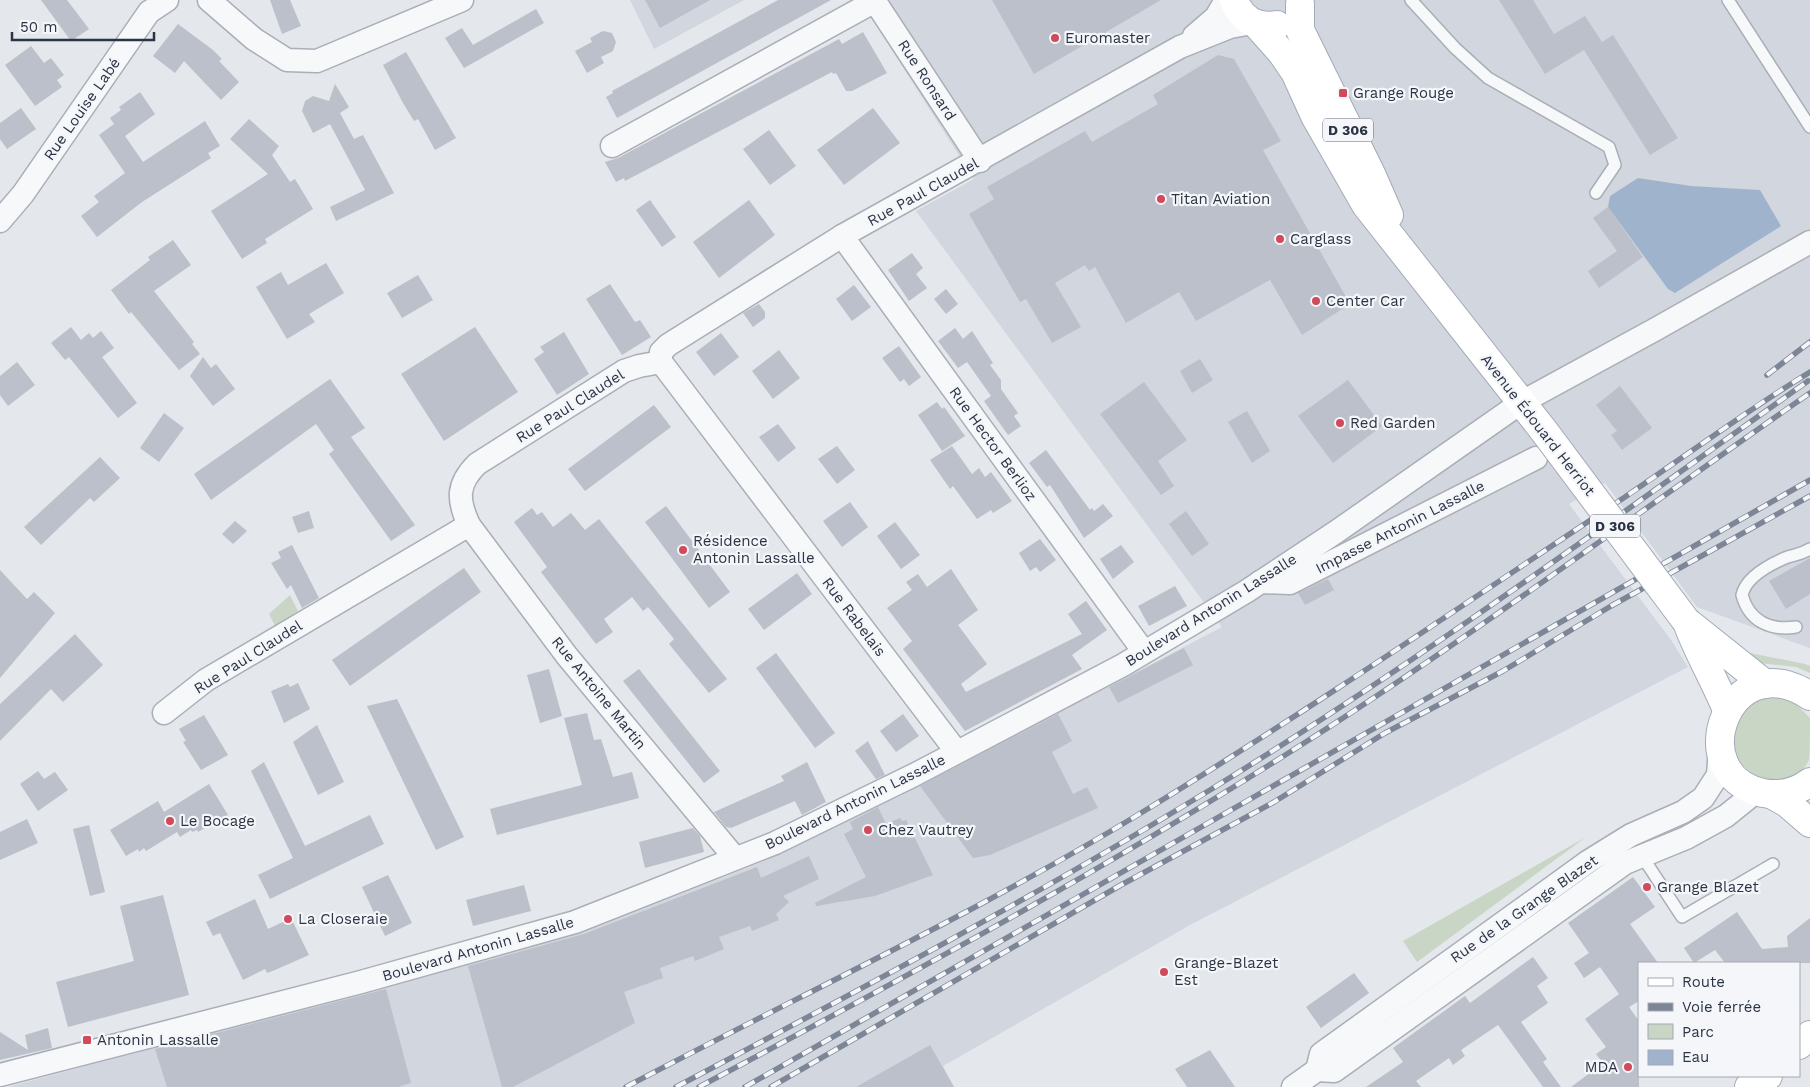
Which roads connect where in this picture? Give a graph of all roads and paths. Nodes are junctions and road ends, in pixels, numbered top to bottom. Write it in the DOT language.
graph roads {
  1 [pos="167,0"];
  2 [pos="209,0"];
  3 [pos="462,0"];
  4 [pos="1226,0"];
  5 [pos="1234,0"];
  6 [pos="1411,0"];
  7 [pos="1728,0"];
  8 [pos="875,1"];
  9 [pos="1301,2"];
  10 [pos="1255,24"];
  11 [pos="1180,47"];
  12 [pos="1810,127"];
  13 [pos="612,146"];
  14 [pos="980,161"];
  15 [pos="1596,194"];
  16 [pos="0,221"];
  17 [pos="842,236"];
  18 [pos="1810,242"];
  19 [pos="1406,253"];
  20 [pos="661,362"];
  21 [pos="1522,402"];
  22 [pos="1536,458"];
  23 [pos="469,525"];
  24 [pos="1810,549"];
  25 [pos="1260,582"];
  26 [pos="1686,621"];
  27 [pos="1796,627"];
  28 [pos="1144,652"];
  29 [pos="1765,684"];
  30 [pos="1810,696"];
  31 [pos="1727,710"];
  32 [pos="164,713"];
  33 [pos="1720,747"];
  34 [pos="956,751"];
  35 [pos="1810,782"];
  36 [pos="1764,793"];
  37 [pos="1810,823"];
  38 [pos="1642,856"];
  39 [pos="735,858"];
  40 [pos="1773,864"];
  41 [pos="1810,1035"];
  42 [pos="1800,1044"];
  43 [pos="0,1075"];
  44 [pos="1761,1077"];
  45 [pos="1766,1077"];
  46 [pos="1306,1081"];
  47 [pos="1749,1087"];
  1 -- 16 [label="street, Rue Louise Labé"];
  2 -- 3 [label="street"];
  4 -- 11 [label="street, Rue Paul Claudel"];
  5 -- 10 [label="main road, Avenue Édouard Herriot"];
  6 -- 15 [label="lane"];
  7 -- 12 [label="lane"];
  8 -- 13 [label="street"];
  8 -- 14 [label="street, Rue Ronsard"];
  9 -- 10 [label="main road"];
  9 -- 19 [label="main road, Avenue Édouard Herriot / D 306"];
  10 -- 11 [label="street, Rue Paul Claudel"];
  10 -- 19 [label="main road, Avenue Édouard Herriot / D 306"];
  11 -- 14 [label="street, Rue Paul Claudel"];
  14 -- 17 [label="street, Rue Paul Claudel"];
  17 -- 20 [label="street, Rue Paul Claudel"];
  17 -- 28 [label="street, Rue Hector Berlioz"];
  18 -- 21 [label="street, Boulevard Antonin Lassalle"];
  19 -- 21 [label="main road, Avenue Édouard Herriot / D 306"];
  20 -- 23 [label="street, Rue Paul Claudel"];
  20 -- 34 [label="street, Rue Rabelais"];
  21 -- 25 [label="street, Boulevard Antonin Lassalle"];
  21 -- 26 [label="main road, Avenue Édouard Herriot / D 306, bridge"];
  22 -- 25 [label="street, Impasse Antonin Lassalle"];
  23 -- 32 [label="street, Rue Paul Claudel"];
  23 -- 39 [label="street, Rue Antoine Martin"];
  24 -- 27 [label="lane"];
  25 -- 28 [label="street, Boulevard Antonin Lassalle"];
  26 -- 29 [label="main road, Avenue Édouard Herriot / D 306"];
  26 -- 31 [label="main road, Avenue Édouard Herriot / D 306"];
  28 -- 34 [label="street, Boulevard Antonin Lassalle"];
  29 -- 30 [label="main road"];
  29 -- 31 [label="main road"];
  31 -- 33 [label="main road"];
  33 -- 36 [label="main road"];
  33 -- 46 [label="street, Rue de la Grange Blazet"];
  34 -- 39 [label="street, Boulevard Antonin Lassalle"];
  35 -- 36 [label="main road"];
  36 -- 37 [label="main road"];
  36 -- 38 [label="street, Rue de la Grange Blazet"];
  38 -- 40 [label="lane"];
  38 -- 46 [label="street, Rue de la Grange Blazet"];
  39 -- 43 [label="street, Boulevard Antonin Lassalle"];
  41 -- 42 [label="main road"];
  44 -- 47 [label="main road"];
  45 -- 47 [label="main road"];
}
